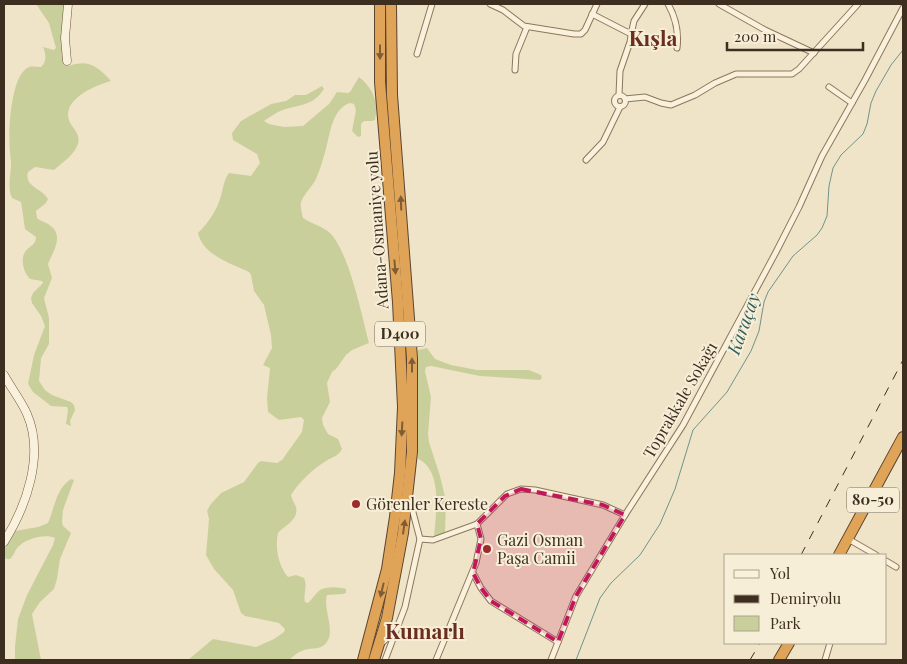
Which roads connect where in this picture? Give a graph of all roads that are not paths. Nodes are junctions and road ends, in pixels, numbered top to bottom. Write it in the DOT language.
graph roads {
  1 [pos="68,4"];
  2 [pos="380,4"];
  3 [pos="392,4"];
  4 [pos="396,4"];
  5 [pos="432,4"];
  6 [pos="490,4"];
  7 [pos="596,4"];
  8 [pos="645,4"];
  9 [pos="668,4"];
  10 [pos="719,4"];
  11 [pos="858,4"];
  12 [pos="903,8"];
  13 [pos="592,14"];
  14 [pos="391,20"];
  15 [pos="527,27"];
  16 [pos="631,34"];
  17 [pos="677,48"];
  18 [pos="814,53"];
  19 [pos="417,54"];
  20 [pos="67,61"];
  21 [pos="515,70"];
  22 [pos="829,87"];
  23 [pos="619,95"];
  24 [pos="625,99"];
  25 [pos="852,103"];
  26 [pos="620,107"];
  27 [pos="586,160"];
  28 [pos="4,375"];
  29 [pos="903,436"];
  30 [pos="903,444"];
  31 [pos="408,497"];
  32 [pos="625,515"];
  33 [pos="477,524"];
  34 [pos="420,540"];
  35 [pos="850,540"];
  36 [pos="4,542"];
  37 [pos="841,554"];
  38 [pos="841,554"];
  39 [pos="874,554"];
  40 [pos="887,562"];
  41 [pos="896,567"];
  42 [pos="473,574"];
  43 [pos="397,629"];
  44 [pos="558,642"];
  45 [pos="791,644"];
  46 [pos="830,644"];
  47 [pos="379,645"];
  48 [pos="363,660"];
  49 [pos="374,660"];
  50 [pos="385,660"];
  51 [pos="436,660"];
  52 [pos="551,660"];
  53 [pos="783,660"];
  54 [pos="824,660"];
  1 -- 20 [label="street"];
  2 -- 48 [label="highway, Adana-Osmaniye yolu / D400, one-way"];
  3 -- 14 [label="highway, Adana-Osmaniye yolu / D400"];
  4 -- 14 [label="street"];
  5 -- 19 [label="street"];
  6 -- 15 [label="street"];
  7 -- 13 [label="street"];
  8 -- 16 [label="street"];
  9 -- 17 [label="street"];
  10 -- 18 [label="street"];
  11 -- 18 [label="street"];
  12 -- 25 [label="street, Toprakkale Sokağı"];
  13 -- 15 [label="street"];
  13 -- 16 [label="street"];
  31 -- 14 [label="highway, Adana-Osmaniye yolu / D400, one-way"];
  15 -- 21 [label="street"];
  16 -- 23 [label="street"];
  18 -- 24 [label="street"];
  22 -- 25 [label="street"];
  23 -- 24 [label="street"];
  23 -- 26 [label="street"];
  24 -- 26 [label="street"];
  25 -- 32 [label="street, Toprakkale Sokağı"];
  26 -- 27 [label="street"];
  28 -- 36 [label="street"];
  29 -- 37 [label="highway"];
  30 -- 35 [label="highway, 80-50"];
  31 -- 34 [label="street"];
  47 -- 31 [label="highway, Adana-Osmaniye yolu / D400, one-way"];
  32 -- 33 [label="street"];
  32 -- 44 [label="street, Toprakkale Sokağı"];
  33 -- 34 [label="street"];
  33 -- 42 [label="street"];
  34 -- 43 [label="street"];
  35 -- 38 [label="highway, 80-50"];
  35 -- 39 [label="street"];
  40 -- 41 [label="street"];
  42 -- 44 [label="street"];
  42 -- 51 [label="street"];
  43 -- 47 [label="street"];
  43 -- 50 [label="street"];
  44 -- 52 [label="street, Toprakkale Sokağı"];
  45 -- 53 [label="highway"];
  46 -- 54 [label="street"];
  47 -- 49 [label="highway, Adana-Osmaniye yolu / D400"];
}
